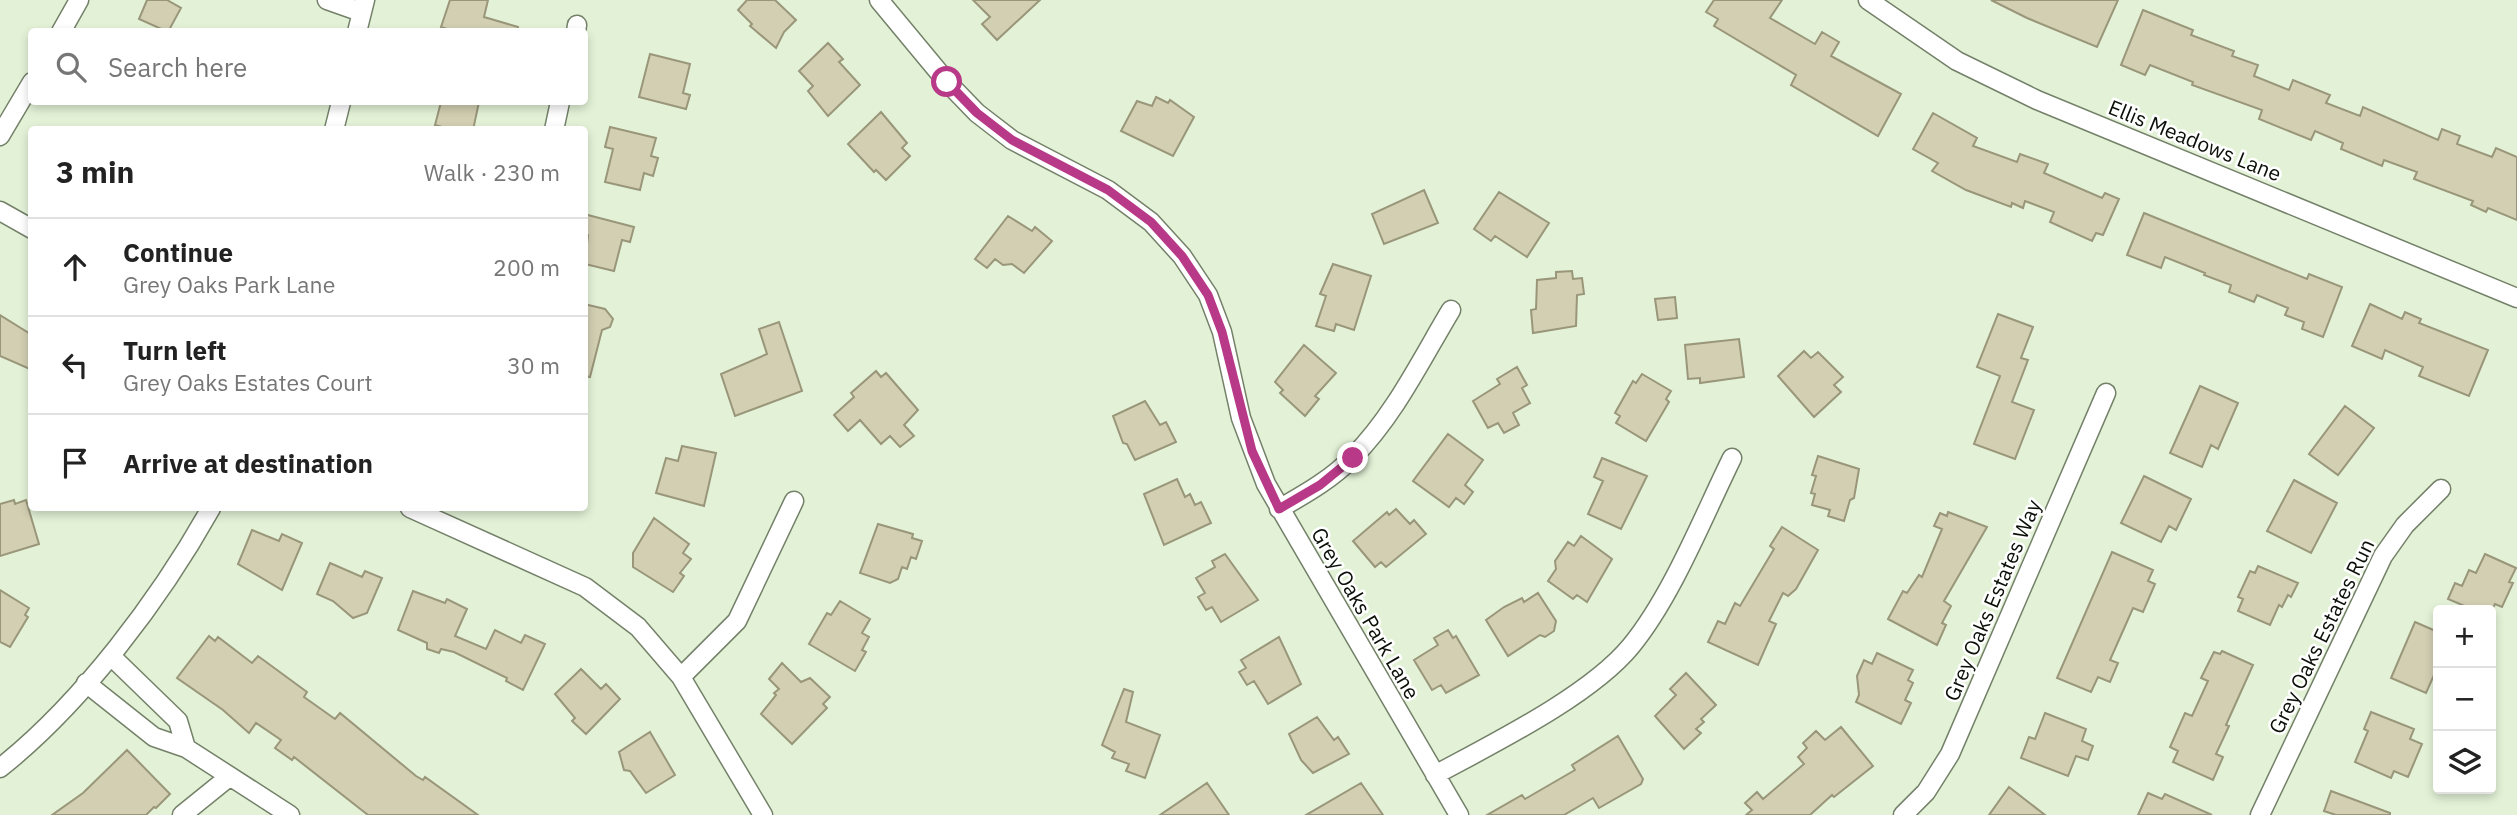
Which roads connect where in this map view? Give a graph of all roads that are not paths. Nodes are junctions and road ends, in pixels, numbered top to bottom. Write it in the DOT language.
graph roads {
  1 [pos="79,0"];
  2 [pos="327,0"];
  3 [pos="879,0"];
  4 [pos="1868,0"];
  5 [pos="363,6"];
  6 [pos="63,28"];
  7 [pos="358,28"];
  8 [pos="28,89"];
  9 [pos="340,105"];
  10 [pos="559,105"];
  11 [pos="335,126"];
  12 [pos="555,126"];
  13 [pos="0,136"];
  14 [pos="0,211"];
  15 [pos="28,227"];
  16 [pos="2517,298"];
  17 [pos="1451,310"];
  18 [pos="2106,393"];
  19 [pos="1732,458"];
  20 [pos="2441,489"];
  21 [pos="794,501"];
  22 [pos="1279,509"];
  23 [pos="209,511"];
  24 [pos="437,513"];
  25 [pos="111,656"];
  26 [pos="681,677"];
  27 [pos="86,683"];
  28 [pos="186,748"];
  29 [pos="0,768"];
  30 [pos="1435,775"];
  31 [pos="229,777"];
  32 [pos="182,815"];
  33 [pos="290,815"];
  34 [pos="763,815"];
  35 [pos="1459,815"];
  36 [pos="1903,815"];
  37 [pos="2260,815"];
  1 -- 6 [label="street"];
  2 -- 5 [label="street"];
  3 -- 22 [label="street, Grey Oaks Park Lane"];
  4 -- 16 [label="street, Ellis Meadows Lane"];
  5 -- 7 [label="street"];
  8 -- 13 [label="street"];
  9 -- 11 [label="street"];
  10 -- 12 [label="street"];
  14 -- 15 [label="street"];
  17 -- 22 [label="street"];
  18 -- 36 [label="street, Grey Oaks Estates Way"];
  19 -- 30 [label="street"];
  20 -- 37 [label="street, Grey Oaks Estates Run"];
  21 -- 26 [label="street"];
  22 -- 30 [label="street, Grey Oaks Park Lane"];
  23 -- 25 [label="street"];
  24 -- 26 [label="street"];
  25 -- 27 [label="street"];
  25 -- 28 [label="street"];
  26 -- 34 [label="street"];
  27 -- 28 [label="street"];
  27 -- 29 [label="street"];
  28 -- 31 [label="street"];
  30 -- 35 [label="street, Grey Oaks Park Lane"];
  31 -- 32 [label="street"];
  31 -- 33 [label="street"];
}
